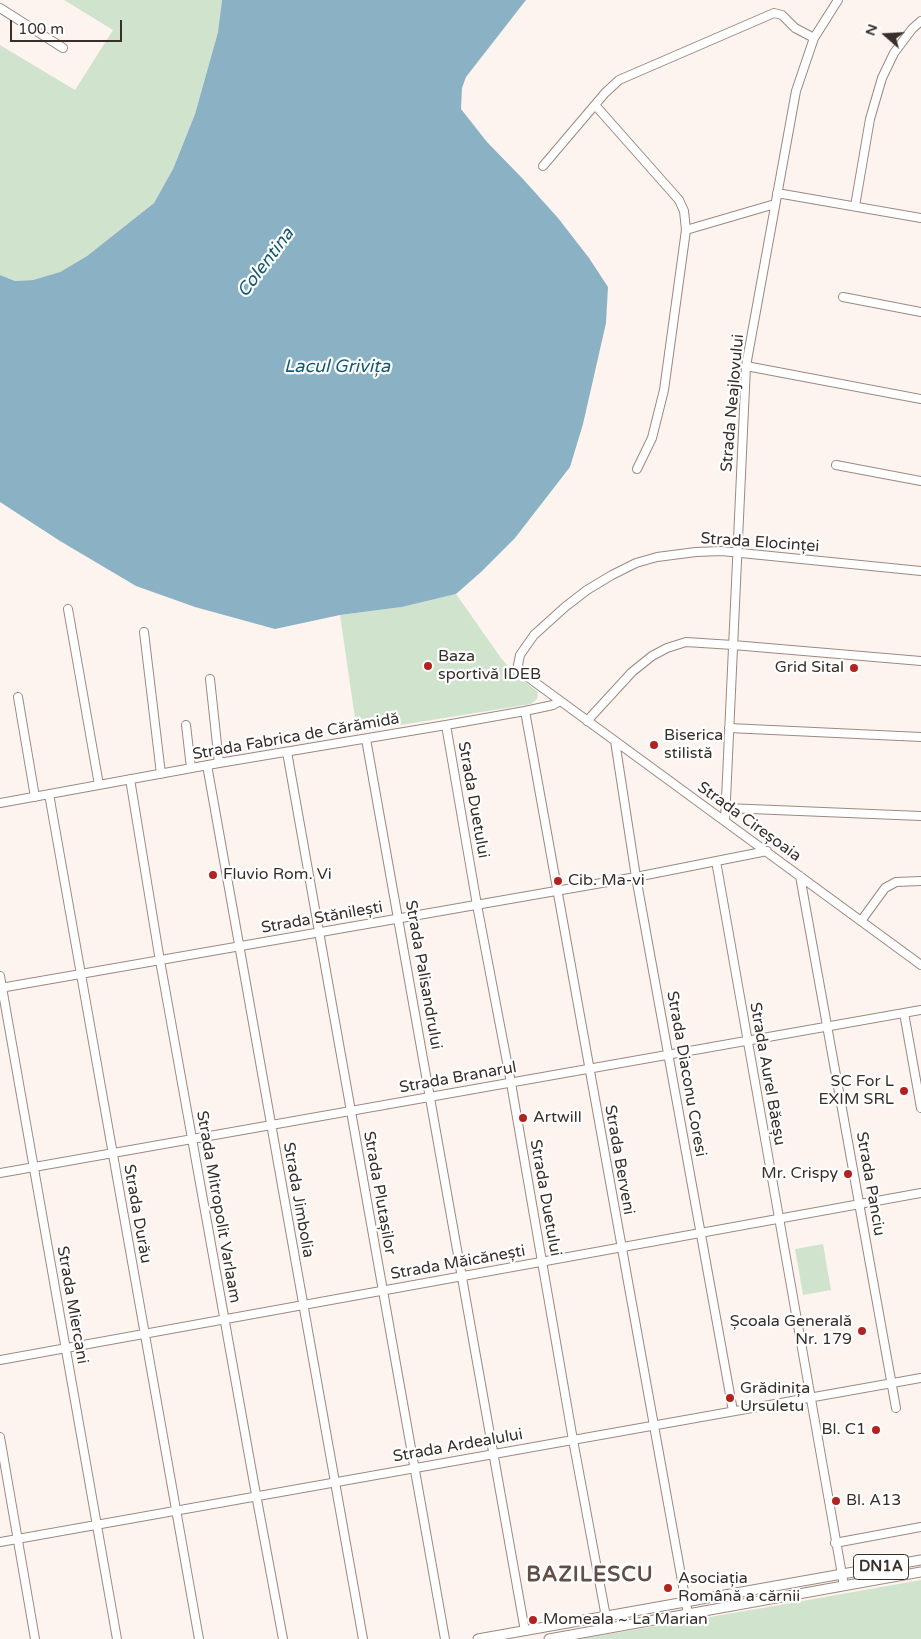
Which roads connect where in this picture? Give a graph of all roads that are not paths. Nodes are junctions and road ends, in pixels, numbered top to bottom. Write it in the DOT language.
graph roads {
  1 [pos="838,0"];
  2 [pos="0,8"];
  3 [pos="921,21"];
  4 [pos="814,38"];
  5 [pos="62,48"];
  6 [pos="595,105"];
  7 [pos="544,166"];
  8 [pos="777,193"];
  9 [pos="775,204"];
  10 [pos="855,206"];
  11 [pos="921,218"];
  12 [pos="686,230"];
  13 [pos="843,297"];
  14 [pos="921,312"];
  15 [pos="746,366"];
  16 [pos="921,399"];
  17 [pos="836,465"];
  18 [pos="637,469"];
  19 [pos="921,481"];
  20 [pos="737,552"];
  21 [pos="921,571"];
  22 [pos="68,609"];
  23 [pos="144,632"];
  24 [pos="733,644"];
  25 [pos="921,661"];
  26 [pos="210,679"];
  27 [pos="18,697"];
  28 [pos="560,701"];
  29 [pos="525,711"];
  30 [pos="588,721"];
  31 [pos="186,725"];
  32 [pos="446,725"];
  33 [pos="729,728"];
  34 [pos="921,738"];
  35 [pos="366,739"];
  36 [pos="615,741"];
  37 [pos="287,752"];
  38 [pos="219,763"];
  39 [pos="207,765"];
  40 [pos="192,768"];
  41 [pos="161,774"];
  42 [pos="130,779"];
  43 [pos="98,782"];
  44 [pos="49,794"];
  45 [pos="35,797"];
  46 [pos="0,803"];
  47 [pos="726,808"];
  48 [pos="921,816"];
  49 [pos="725,821"];
  50 [pos="767,851"];
  51 [pos="716,861"];
  52 [pos="800,876"];
  53 [pos="636,877"];
  54 [pos="921,881"];
  55 [pos="557,891"];
  56 [pos="477,905"];
  57 [pos="399,919"];
  58 [pos="861,921"];
  59 [pos="319,933"];
  60 [pos="240,947"];
  61 [pos="160,961"];
  62 [pos="921,965"];
  63 [pos="81,975"];
  64 [pos="0,976"];
  65 [pos="1,988"];
  66 [pos="921,1010"];
  67 [pos="904,1013"];
  68 [pos="828,1027"];
  69 [pos="748,1041"];
  70 [pos="668,1055"];
  71 [pos="589,1069"];
  72 [pos="511,1083"];
  73 [pos="430,1097"];
  74 [pos="921,1108"];
  75 [pos="350,1111"];
  76 [pos="271,1124"];
  77 [pos="192,1138"];
  78 [pos="112,1153"];
  79 [pos="34,1167"];
  80 [pos="0,1174"];
  81 [pos="921,1193"];
  82 [pos="859,1204"];
  83 [pos="779,1219"];
  84 [pos="700,1233"];
  85 [pos="621,1248"];
  86 [pos="542,1262"];
  87 [pos="462,1276"];
  88 [pos="383,1291"];
  89 [pos="303,1304"];
  90 [pos="224,1320"];
  91 [pos="145,1334"];
  92 [pos="65,1348"];
  93 [pos="0,1360"];
  94 [pos="921,1378"];
  95 [pos="892,1383"];
  96 [pos="811,1397"];
  97 [pos="896,1408"];
  98 [pos="733,1411"];
  99 [pos="653,1426"];
  100 [pos="0,1437"];
  101 [pos="573,1440"];
  102 [pos="493,1454"];
  103 [pos="414,1468"];
  104 [pos="335,1482"];
  105 [pos="256,1496"];
  106 [pos="177,1510"];
  107 [pos="96,1524"];
  108 [pos="921,1527"];
  109 [pos="18,1539"];
  110 [pos="0,1542"];
  111 [pos="836,1543"];
  112 [pos="921,1560"];
  113 [pos="921,1572"];
  114 [pos="841,1574"];
  115 [pos="844,1586"];
  116 [pos="685,1602"];
  117 [pos="688,1614"];
  118 [pos="606,1617"];
  119 [pos="525,1631"];
  120 [pos="35,1639"];
  121 [pos="117,1639"];
  122 [pos="199,1639"];
  123 [pos="283,1639"];
  124 [pos="363,1639"];
  125 [pos="444,1639"];
  126 [pos="478,1639"];
  127 [pos="548,1639"];
  1 -- 4 [label="street, Strada Neajlovului"];
  2 -- 5 [label="street"];
  3 -- 10 [label="street"];
  4 -- 6 [label="street"];
  4 -- 8 [label="street, Strada Neajlovului"];
  6 -- 7 [label="street"];
  6 -- 12 [label="street"];
  8 -- 9 [label="street, Strada Neajlovului"];
  8 -- 10 [label="street"];
  9 -- 12 [label="street"];
  9 -- 15 [label="street, Strada Neajlovului"];
  10 -- 11 [label="street"];
  12 -- 18 [label="street"];
  13 -- 14 [label="street"];
  15 -- 16 [label="street"];
  15 -- 20 [label="street, Strada Neajlovului"];
  17 -- 19 [label="street"];
  20 -- 21 [label="street, Strada Elocinței"];
  20 -- 24 [label="street, Strada Neajlovului"];
  20 -- 28 [label="street, Strada Elocinței"];
  22 -- 43 [label="street"];
  23 -- 41 [label="street"];
  24 -- 25 [label="street"];
  24 -- 30 [label="street"];
  24 -- 33 [label="street, Strada Neajlovului"];
  26 -- 38 [label="street"];
  27 -- 45 [label="street"];
  28 -- 29 [label="street, Strada Fabrica de Cărămidă"];
  28 -- 30 [label="street, Strada Cireșoaia"];
  29 -- 32 [label="street, Strada Fabrica de Cărămidă"];
  29 -- 55 [label="street, Strada Berveni"];
  30 -- 36 [label="street, Strada Cireșoaia"];
  31 -- 40 [label="street"];
  32 -- 35 [label="street, Strada Fabrica de Cărămidă"];
  32 -- 56 [label="street, Strada Duetului"];
  33 -- 34 [label="street"];
  33 -- 47 [label="street, Strada Neajlovului"];
  35 -- 37 [label="street, Strada Fabrica de Cărămidă"];
  35 -- 57 [label="street, Strada Palisandrului"];
  36 -- 49 [label="street, Strada Cireșoaia"];
  36 -- 53 [label="street, Strada Diaconu Coresi"];
  37 -- 38 [label="street, Strada Fabrica de Cărămidă"];
  37 -- 59 [label="street, Strada Plutașilor"];
  38 -- 39 [label="street, Strada Fabrica de Cărămidă"];
  39 -- 40 [label="street, Strada Fabrica de Cărămidă"];
  39 -- 60 [label="street, Strada Jimbolia"];
  40 -- 41 [label="street, Strada Fabrica de Cărămidă"];
  41 -- 42 [label="street, Strada Fabrica de Cărămidă"];
  42 -- 43 [label="street, Strada Fabrica de Cărămidă"];
  42 -- 61 [label="street, Strada Mitropolit Varlaam"];
  43 -- 44 [label="street, Strada Fabrica de Cărămidă"];
  44 -- 45 [label="street, Strada Fabrica de Cărămidă"];
  44 -- 63 [label="street, Strada Durău"];
  45 -- 46 [label="street, Strada Fabrica de Cărămidă"];
  47 -- 48 [label="street"];
  47 -- 49 [label="street, Strada Neajlovului"];
  49 -- 50 [label="street, Strada Cireșoaia"];
  50 -- 51 [label="street, Strada Stănilești"];
  50 -- 52 [label="street, Strada Cireșoaia"];
  51 -- 53 [label="street, Strada Stănilești"];
  51 -- 69 [label="street, Strada Aurel Băeșu"];
  52 -- 58 [label="street, Strada Cireșoaia"];
  52 -- 68 [label="street, Strada Panciu"];
  53 -- 55 [label="street, Strada Stănilești"];
  53 -- 70 [label="street, Strada Diaconu Coresi"];
  54 -- 58 [label="street"];
  55 -- 56 [label="street, Strada Stănilești"];
  55 -- 71 [label="street, Strada Berveni"];
  56 -- 57 [label="street, Strada Stănilești"];
  56 -- 72 [label="street, Strada Duetului"];
  57 -- 59 [label="street, Strada Stănilești"];
  57 -- 73 [label="street, Strada Palisandrului"];
  58 -- 62 [label="street, Strada Cireșoaia"];
  59 -- 60 [label="street, Strada Stănilești"];
  59 -- 75 [label="street, Strada Plutașilor"];
  60 -- 61 [label="street, Strada Stănilești"];
  60 -- 76 [label="street, Strada Jimbolia"];
  61 -- 63 [label="street, Strada Stănilești"];
  61 -- 77 [label="street, Strada Mitropolit Varlaam"];
  63 -- 65 [label="street, Strada Stănilești"];
  63 -- 78 [label="street, Strada Durău"];
  64 -- 65 [label="street, Strada Miercani"];
  65 -- 79 [label="street, Strada Miercani"];
  66 -- 67 [label="street, Strada Branarul"];
  67 -- 68 [label="street, Strada Branarul"];
  67 -- 74 [label="street"];
  68 -- 69 [label="street, Strada Branarul"];
  68 -- 82 [label="street, Strada Panciu"];
  69 -- 70 [label="street, Strada Branarul"];
  69 -- 83 [label="street, Strada Aurel Băeșu"];
  70 -- 71 [label="street, Strada Branarul"];
  70 -- 84 [label="street, Strada Diaconu Coresi"];
  71 -- 72 [label="street, Strada Branarul"];
  71 -- 85 [label="street, Strada Berveni"];
  72 -- 73 [label="street, Strada Branarul"];
  72 -- 86 [label="street, Strada Duetului"];
  73 -- 75 [label="street, Strada Branarul"];
  73 -- 87 [label="street, Strada Palisandrului"];
  75 -- 76 [label="street, Strada Branarul"];
  75 -- 88 [label="street, Strada Plutașilor"];
  76 -- 77 [label="street, Strada Branarul"];
  76 -- 89 [label="street, Strada Jimbolia"];
  77 -- 78 [label="street, Strada Branarul"];
  77 -- 90 [label="street, Strada Mitropolit Varlaam"];
  78 -- 79 [label="street, Strada Branarul"];
  78 -- 91 [label="street, Strada Durău"];
  79 -- 80 [label="street, Strada Branarul"];
  79 -- 92 [label="street, Strada Miercani"];
  81 -- 82 [label="street, Strada Măicănești"];
  82 -- 83 [label="street, Strada Măicănești"];
  82 -- 95 [label="street, Strada Panciu"];
  83 -- 84 [label="street, Strada Măicănești"];
  83 -- 96 [label="street, Strada Aurel Băeșu"];
  84 -- 85 [label="street, Strada Măicănești"];
  84 -- 98 [label="street, Strada Diaconu Coresi"];
  85 -- 86 [label="street, Strada Măicănești"];
  85 -- 99 [label="street, Strada Berveni"];
  86 -- 87 [label="street, Strada Măicănești"];
  86 -- 101 [label="street, Strada Duetului"];
  87 -- 88 [label="street, Strada Măicănești"];
  87 -- 102 [label="street, Strada Palisandrului"];
  88 -- 89 [label="street, Strada Măicănești"];
  88 -- 103 [label="street, Strada Plutașilor"];
  89 -- 90 [label="street, Strada Măicănești"];
  89 -- 104 [label="street, Strada Jimbolia"];
  90 -- 91 [label="street, Strada Măicănești"];
  90 -- 105 [label="street, Strada Mitropolit Varlaam"];
  91 -- 92 [label="street, Strada Măicănești"];
  91 -- 106 [label="street, Strada Durău"];
  92 -- 93 [label="street, Strada Măicănești"];
  92 -- 107 [label="street, Strada Miercani"];
  94 -- 95 [label="street, Strada Ardealului"];
  95 -- 96 [label="street, Strada Ardealului"];
  95 -- 97 [label="street, Strada Panciu"];
  96 -- 98 [label="street, Strada Ardealului"];
  96 -- 111 [label="street, Strada Aurel Băeșu"];
  98 -- 99 [label="street, Strada Ardealului"];
  99 -- 101 [label="street, Strada Ardealului"];
  99 -- 116 [label="street, Strada Berveni"];
  100 -- 109 [label="street"];
  101 -- 102 [label="street, Strada Ardealului"];
  101 -- 118 [label="street, Strada Duetului"];
  102 -- 103 [label="street, Strada Ardealului"];
  102 -- 119 [label="street, Strada Palisandrului"];
  103 -- 104 [label="street, Strada Ardealului"];
  103 -- 125 [label="street, Strada Plutașilor"];
  104 -- 105 [label="street, Strada Ardealului"];
  104 -- 124 [label="street, Strada Jimbolia"];
  105 -- 106 [label="street, Strada Ardealului"];
  105 -- 123 [label="street, Strada Mitropolit Varlaam"];
  106 -- 107 [label="street, Strada Ardealului"];
  106 -- 122 [label="street, Strada Durău"];
  107 -- 109 [label="street, Strada Ardealului"];
  107 -- 121 [label="street, Strada Miercani"];
  108 -- 111 [label="street"];
  109 -- 110 [label="street, Strada Ardealului"];
  109 -- 120 [label="street"];
  111 -- 114 [label="street, Strada Aurel Băeșu"];
  112 -- 114 [label="main road, DN1A"];
  113 -- 115 [label="main road, DN1A"];
  114 -- 115 [label="street, Strada Aurel Băeșu"];
  114 -- 116 [label="main road, DN1A"];
  115 -- 117 [label="main road, DN1A"];
  116 -- 117 [label="street, Strada Berveni"];
  116 -- 118 [label="main road, DN1A"];
  117 -- 127 [label="main road, DN1A"];
  118 -- 119 [label="main road, DN1A"];
  119 -- 126 [label="main road, DN1A"];
}
